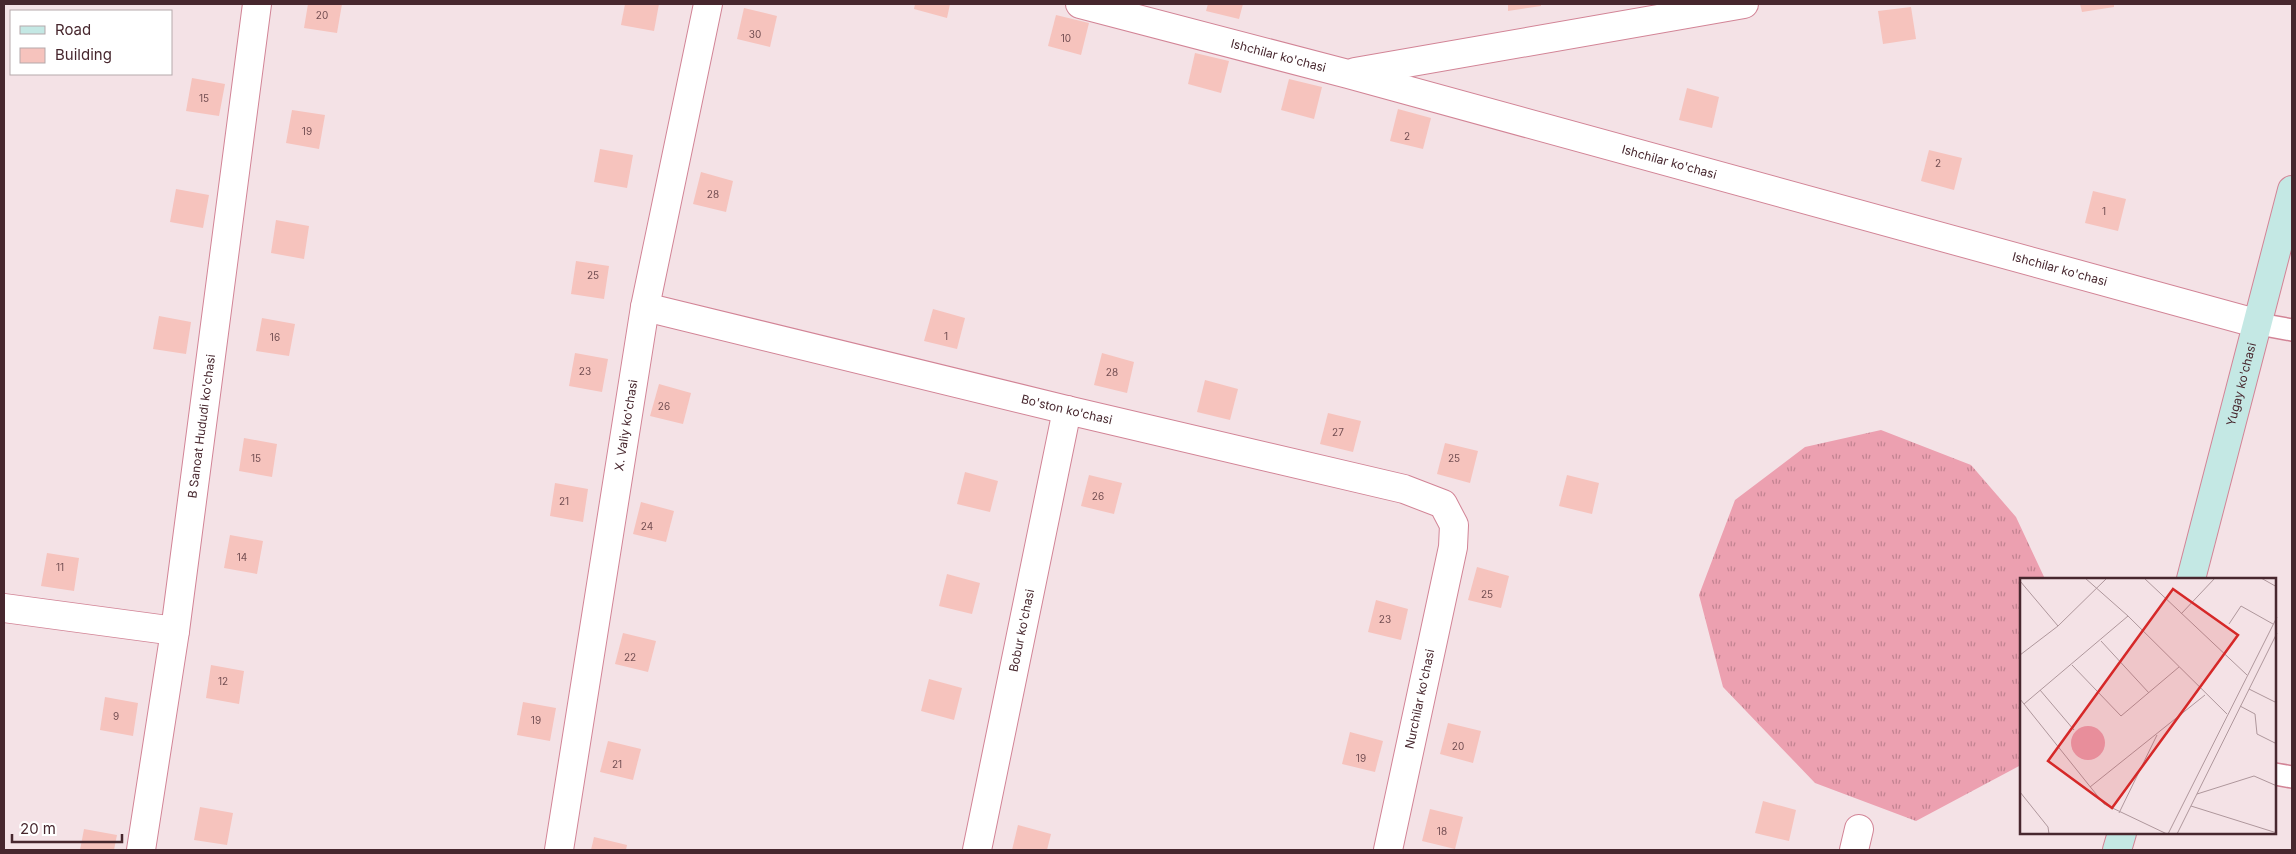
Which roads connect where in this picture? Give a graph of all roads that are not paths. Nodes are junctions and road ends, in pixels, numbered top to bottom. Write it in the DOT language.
graph roads {
  1 [pos="257,4"];
  2 [pos="708,4"];
  3 [pos="1080,4"];
  4 [pos="1744,4"];
  5 [pos="1348,74"];
  6 [pos="2292,190"];
  7 [pos="645,307"];
  8 [pos="2259,324"];
  9 [pos="2292,330"];
  10 [pos="1067,410"];
  11 [pos="1453,547"];
  12 [pos="2191,578"];
  13 [pos="4,608"];
  14 [pos="175,631"];
  15 [pos="2276,774"];
  16 [pos="2292,777"];
  17 [pos="2122,834"];
  18 [pos="141,850"];
  19 [pos="559,850"];
  20 [pos="977,850"];
  21 [pos="1388,850"];
  22 [pos="2117,850"];
  1 -- 14 [label="street, B Sanoat Hududi ko'chasi"];
  2 -- 7 [label="street, X. Valiy ko'chasi"];
  3 -- 5 [label="street, Ishchilar ko'chasi"];
  4 -- 5 [label="street"];
  5 -- 8 [label="street, Ishchilar ko'chasi"];
  6 -- 8 [label="main road, Yugay ko'chasi"];
  7 -- 10 [label="street, Bo'ston ko'chasi"];
  7 -- 19 [label="street, X. Valiy ko'chasi"];
  8 -- 9 [label="lane"];
  8 -- 12 [label="main road, Yugay ko'chasi"];
  10 -- 11 [label="street, Bo'ston ko'chasi"];
  10 -- 20 [label="street, Bobur ko'chasi"];
  11 -- 21 [label="street, Nurchilar ko'chasi"];
  13 -- 14 [label="street"];
  14 -- 18 [label="street, B Sanoat Hududi ko'chasi"];
  15 -- 16 [label="lane"];
  17 -- 22 [label="main road"];
}
